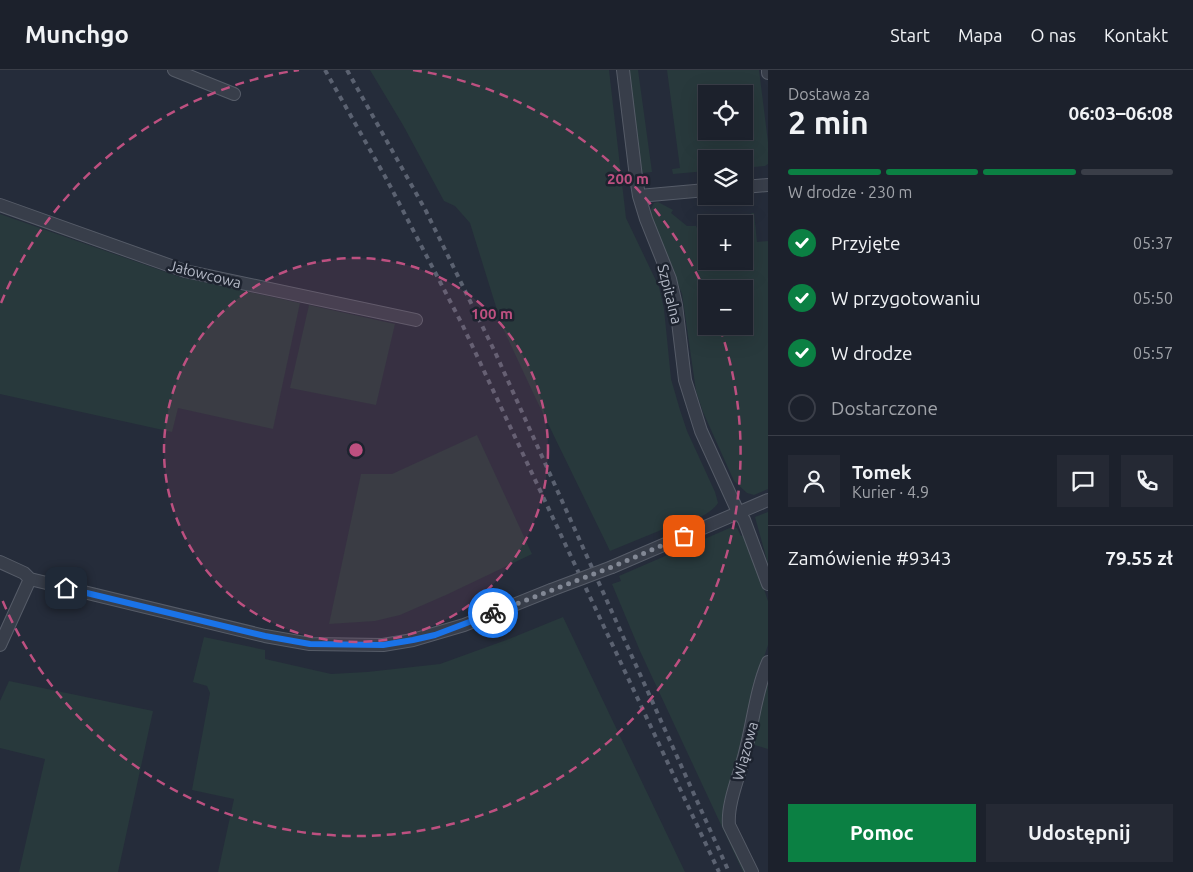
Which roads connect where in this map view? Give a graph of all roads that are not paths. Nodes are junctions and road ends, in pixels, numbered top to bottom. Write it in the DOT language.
graph roads {
  1 [pos="174,70"];
  2 [pos="623,70"];
  3 [pos="234,94"];
  4 [pos="698,191"];
  5 [pos="639,196"];
  6 [pos="0,205"];
  7 [pos="416,320"];
  8 [pos="768,500"];
  9 [pos="738,512"];
  10 [pos="0,562"];
  11 [pos="30,579"];
  12 [pos="768,584"];
  13 [pos="0,645"];
  14 [pos="768,662"];
  15 [pos="752,872"];
  1 -- 3 [label="street"];
  2 -- 5 [label="street, Szpitalna"];
  4 -- 5 [label="street"];
  5 -- 9 [label="street, Szpitalna"];
  6 -- 7 [label="street, Jałowcowa"];
  8 -- 9 [label="street"];
  9 -- 11 [label="street, bridge"];
  9 -- 12 [label="street"];
  10 -- 11 [label="street"];
  11 -- 13 [label="street"];
  14 -- 15 [label="street, Wiązowa"];
}
